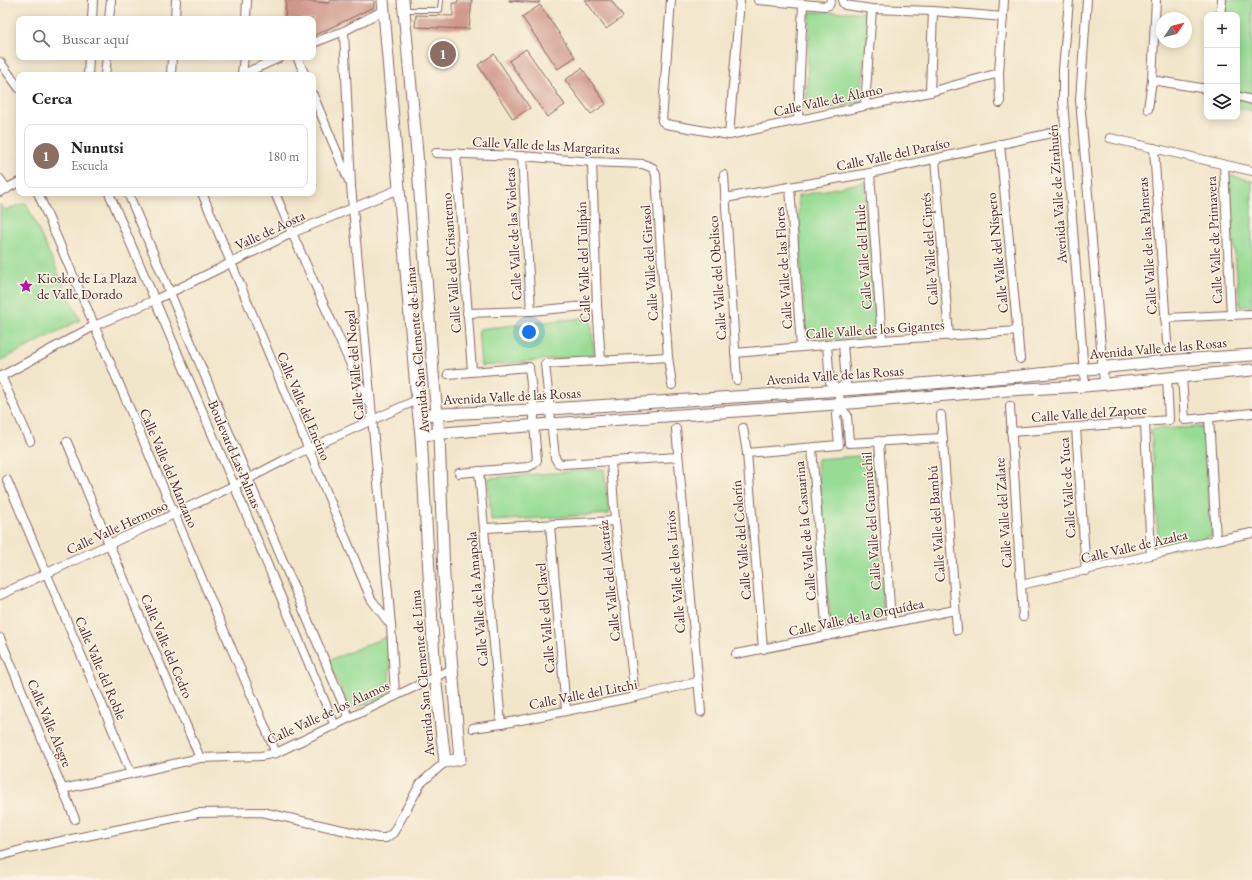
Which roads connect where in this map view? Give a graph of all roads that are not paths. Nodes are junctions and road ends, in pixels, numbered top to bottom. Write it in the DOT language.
graph roads {
  1 [pos="93,0"];
  2 [pos="110,0"];
  3 [pos="176,0"];
  4 [pos="247,0"];
  5 [pos="441,0"];
  6 [pos="671,0"];
  7 [pos="740,0"];
  8 [pos="758,0"];
  9 [pos="1004,0"];
  10 [pos="1070,0"];
  11 [pos="1086,0"];
  12 [pos="1156,0"];
  13 [pos="1222,0"];
  14 [pos="830,2"];
  15 [pos="844,3"];
  16 [pos="803,4"];
  17 [pos="383,5"];
  18 [pos="404,5"];
  19 [pos="872,9"];
  20 [pos="933,11"];
  21 [pos="1220,12"];
  22 [pos="92,16"];
  23 [pos="109,16"];
  24 [pos="174,16"];
  25 [pos="246,16"];
  26 [pos="1003,17"];
  27 [pos="344,31"];
  28 [pos="316,42"];
  29 [pos="89,60"];
  30 [pos="106,60"];
  31 [pos="172,60"];
  32 [pos="244,60"];
  33 [pos="274,60"];
  34 [pos="298,60"];
  35 [pos="0,62"];
  36 [pos="88,72"];
  37 [pos="105,72"];
  38 [pos="171,72"];
  39 [pos="242,72"];
  40 [pos="248,72"];
  41 [pos="304,72"];
  42 [pos="999,73"];
  43 [pos="1152,80"];
  44 [pos="16,84"];
  45 [pos="1204,89"];
  46 [pos="930,92"];
  47 [pos="1240,97"];
  48 [pos="1252,100"];
  49 [pos="316,102"];
  50 [pos="1000,103"];
  51 [pos="865,105"];
  52 [pos="1148,109"];
  53 [pos="798,119"];
  54 [pos="1065,130"];
  55 [pos="729,135"];
  56 [pos="1110,138"];
  57 [pos="1000,144"];
  58 [pos="1154,148"];
  59 [pos="436,153"];
  60 [pos="456,153"];
  61 [pos="522,156"];
  62 [pos="935,159"];
  63 [pos="592,162"];
  64 [pos="1224,165"];
  65 [pos="653,168"];
  66 [pos="1252,171"];
  67 [pos="870,173"];
  68 [pos="724,175"];
  69 [pos="0,179"];
  70 [pos="16,184"];
  71 [pos="351,186"];
  72 [pos="790,187"];
  73 [pos="399,189"];
  74 [pos="4,190"];
  75 [pos="39,196"];
  76 [pos="110,196"];
  77 [pos="129,196"];
  78 [pos="203,196"];
  79 [pos="276,196"];
  80 [pos="725,198"];
  81 [pos="354,208"];
  82 [pos="292,233"];
  83 [pos="230,264"];
  84 [pos="170,292"];
  85 [pos="155,300"];
  86 [pos="597,305"];
  87 [pos="531,311"];
  88 [pos="467,314"];
  89 [pos="1252,314"];
  90 [pos="1231,315"];
  91 [pos="1165,318"];
  92 [pos="94,326"];
  93 [pos="1018,331"];
  94 [pos="949,336"];
  95 [pos="882,340"];
  96 [pos="1167,342"];
  97 [pos="843,344"];
  98 [pos="827,345"];
  99 [pos="801,347"];
  100 [pos="735,353"];
  101 [pos="1252,355"];
  102 [pos="668,357"];
  103 [pos="1020,359"];
  104 [pos="602,361"];
  105 [pos="1102,367"];
  106 [pos="1084,369"];
  107 [pos="1252,370"];
  108 [pos="472,371"];
  109 [pos="448,374"];
  110 [pos="1,376"];
  111 [pos="1182,376"];
  112 [pos="1167,378"];
  113 [pos="737,380"];
  114 [pos="1104,383"];
  115 [pos="672,385"];
  116 [pos="1085,386"];
  117 [pos="838,390"];
  118 [pos="417,400"];
  119 [pos="840,406"];
  120 [pos="1010,406"];
  121 [pos="370,407"];
  122 [pos="550,409"];
  123 [pos="534,410"];
  124 [pos="1252,413"];
  125 [pos="419,415"];
  126 [pos="438,415"];
  127 [pos="941,415"];
  128 [pos="1209,417"];
  129 [pos="372,420"];
  130 [pos="1145,423"];
  131 [pos="551,424"];
  132 [pos="534,425"];
  133 [pos="743,428"];
  134 [pos="1076,428"];
  135 [pos="676,429"];
  136 [pos="1011,432"];
  137 [pos="439,434"];
  138 [pos="421,435"];
  139 [pos="943,438"];
  140 [pos="30,441"];
  141 [pos="68,442"];
  142 [pos="879,442"];
  143 [pos="812,448"];
  144 [pos="308,449"];
  145 [pos="746,453"];
  146 [pos="678,457"];
  147 [pos="610,462"];
  148 [pos="479,471"];
  149 [pos="459,472"];
  150 [pos="248,479"];
  151 [pos="7,480"];
  152 [pos="234,485"];
  153 [pos="174,514"];
  154 [pos="615,521"];
  155 [pos="550,524"];
  156 [pos="485,528"];
  157 [pos="1252,533"];
  158 [pos="1216,540"];
  159 [pos="110,544"];
  160 [pos="1151,555"];
  161 [pos="1086,571"];
  162 [pos="47,573"];
  163 [pos="1021,585"];
  164 [pos="0,594"];
  165 [pos="955,610"];
  166 [pos="1023,617"];
  167 [pos="891,622"];
  168 [pos="391,625"];
  169 [pos="957,630"];
  170 [pos="827,636"];
  171 [pos="0,638"];
  172 [pos="763,649"];
  173 [pos="736,654"];
  174 [pos="452,669"];
  175 [pos="435,676"];
  176 [pos="698,682"];
  177 [pos="395,696"];
  178 [pos="635,697"];
  179 [pos="566,710"];
  180 [pos="701,712"];
  181 [pos="349,718"];
  182 [pos="501,724"];
  183 [pos="334,726"];
  184 [pos="473,728"];
  185 [pos="276,753"];
  186 [pos="200,758"];
  187 [pos="444,762"];
  188 [pos="131,773"];
  189 [pos="63,789"];
  190 [pos="75,819"];
  191 [pos="0,856"];
  1 -- 22 [label="street"];
  2 -- 23 [label="street"];
  3 -- 24 [label="street"];
  4 -- 25 [label="street"];
  5 -- 18 [label="lane"];
  6 -- 55 [label="street, Calle Valle de Álamo"];
  7 -- 55 [label="street"];
  8 -- 16 [label="street"];
  9 -- 26 [label="street"];
  10 -- 54 [label="street, Avenida Valle de Zirahuén"];
  11 -- 105 [label="street, Avenida Valle de Zirahuén"];
  12 -- 43 [label="street"];
  13 -- 21 [label="street"];
  14 -- 16 [label="street"];
  15 -- 19 [label="street"];
  16 -- 53 [label="street"];
  17 -- 27 [label="street"];
  17 -- 73 [label="street, Avenida San Clemente de Lima"];
  18 -- 126 [label="street, Avenida San Clemente de Lima"];
  19 -- 20 [label="street"];
  19 -- 51 [label="street"];
  20 -- 26 [label="street"];
  20 -- 46 [label="street"];
  26 -- 42 [label="street"];
  27 -- 28 [label="street"];
  27 -- 71 [label="street, Calle Valle del Nogal"];
  29 -- 36 [label="street"];
  30 -- 37 [label="street"];
  31 -- 38 [label="street"];
  32 -- 39 [label="street"];
  33 -- 40 [label="street"];
  34 -- 41 [label="street"];
  35 -- 44 [label="street"];
  42 -- 46 [label="street, Calle Valle de Álamo"];
  42 -- 50 [label="street"];
  43 -- 45 [label="street"];
  43 -- 52 [label="street"];
  46 -- 51 [label="street, Calle Valle de Álamo"];
  47 -- 48 [label="street"];
  49 -- 71 [label="street"];
  51 -- 53 [label="street, Calle Valle de Álamo"];
  53 -- 55 [label="street, Calle Valle de Álamo"];
  54 -- 57 [label="street, Calle Valle del Paraíso"];
  54 -- 106 [label="street, Avenida Valle de Zirahuén"];
  56 -- 58 [label="street"];
  57 -- 62 [label="street, Calle Valle del Paraíso"];
  57 -- 93 [label="street, Calle Valle del Níspero"];
  58 -- 64 [label="street"];
  58 -- 91 [label="street, Calle Valle de las Palmeras"];
  59 -- 60 [label="street, Calle Valle de las Margaritas"];
  60 -- 61 [label="street, Calle Valle de las Margaritas"];
  60 -- 88 [label="street, Calle Valle del Crisantemo"];
  61 -- 63 [label="street, Calle Valle de las Margaritas"];
  61 -- 87 [label="street, Calle Valle de las Violetas"];
  62 -- 67 [label="street, Calle Valle del Paraíso"];
  62 -- 94 [label="street, Calle Valle del Ciprés"];
  63 -- 65 [label="street, Calle Valle de las Margaritas"];
  63 -- 86 [label="street, Calle Valle del Tulipán"];
  64 -- 66 [label="street"];
  64 -- 90 [label="street, Calle Valle de Primavera"];
  65 -- 102 [label="street, Calle Valle del Girasol"];
  67 -- 72 [label="street, Calle Valle del Paraíso"];
  67 -- 95 [label="street, Calle Valle del Hule"];
  68 -- 80 [label="street, Calle Valle del Obelisco"];
  69 -- 74 [label="street"];
  70 -- 74 [label="street"];
  71 -- 81 [label="street, Calle Valle del Nogal"];
  72 -- 80 [label="street, Calle Valle del Paraíso"];
  72 -- 99 [label="street, Calle Valle de las Flores"];
  73 -- 81 [label="street, Valle de Aosta"];
  73 -- 118 [label="street, Avenida San Clemente de Lima"];
  75 -- 92 [label="street, Calle Valle del Manzano"];
  76 -- 85 [label="street, Boulevard Las Palmas"];
  77 -- 84 [label="street, Boulevard Las Palmas"];
  78 -- 83 [label="street, Calle Valle del Encino"];
  79 -- 82 [label="street"];
  80 -- 100 [label="street, Calle Valle del Obelisco"];
  81 -- 82 [label="street, Valle de Aosta"];
  81 -- 121 [label="street, Calle Valle del Nogal"];
  82 -- 83 [label="street, Valle de Aosta"];
  82 -- 121 [label="street"];
  83 -- 84 [label="street, Valle de Aosta"];
  83 -- 144 [label="street, Calle Valle del Encino"];
  84 -- 85 [label="street, Valle de Aosta"];
  84 -- 150 [label="street, Boulevard Las Palmas"];
  85 -- 92 [label="street, Valle de Aosta"];
  85 -- 152 [label="street, Boulevard Las Palmas"];
  86 -- 87 [label="street"];
  86 -- 104 [label="street, Calle Valle del Tulipán"];
  87 -- 88 [label="street"];
  88 -- 108 [label="street, Calle Valle del Crisantemo"];
  89 -- 90 [label="street"];
  90 -- 91 [label="street"];
  91 -- 96 [label="street, Calle Valle de las Palmeras"];
  92 -- 110 [label="street, Valle de Aosta"];
  92 -- 153 [label="street, Calle Valle del Manzano"];
  93 -- 94 [label="street, Calle Valle de los Gigantes"];
  93 -- 103 [label="street, Calle Valle del Níspero"];
  94 -- 95 [label="street, Calle Valle de los Gigantes"];
  95 -- 97 [label="street, Calle Valle de los Gigantes"];
  97 -- 98 [label="street, Calle Valle de los Gigantes"];
  97 -- 117 [label="street"];
  98 -- 99 [label="street, Calle Valle de los Gigantes"];
  98 -- 117 [label="street"];
  99 -- 100 [label="street, Calle Valle de los Gigantes"];
  100 -- 113 [label="street, Calle Valle del Obelisco"];
  101 -- 105 [label="street, Avenida Valle de las Rosas"];
  102 -- 104 [label="street"];
  102 -- 115 [label="street, Calle Valle del Girasol"];
  104 -- 122 [label="street"];
  105 -- 106 [label="street, Avenida Valle de las Rosas"];
  105 -- 114 [label="street, Avenida Valle de Zirahuén"];
  106 -- 116 [label="street, Avenida Valle de Zirahuén"];
  106 -- 117 [label="street, Avenida Valle de las Rosas"];
  107 -- 111 [label="street, Avenida Valle de las Rosas"];
  108 -- 109 [label="street"];
  108 -- 123 [label="street"];
  110 -- 140 [label="street"];
  111 -- 112 [label="street, Avenida Valle de las Rosas"];
  111 -- 128 [label="street"];
  112 -- 114 [label="street, Avenida Valle de las Rosas"];
  112 -- 130 [label="street, Calle Valle del Zapote"];
  114 -- 116 [label="street, Avenida Valle de las Rosas"];
  116 -- 119 [label="street, Avenida Valle de las Rosas"];
  117 -- 119 [label="street"];
  117 -- 122 [label="street, Avenida Valle de las Rosas"];
  118 -- 125 [label="street, Avenida San Clemente de Lima"];
  118 -- 129 [label="street, Calle Valle Hermoso"];
  119 -- 131 [label="street, Avenida Valle de las Rosas"];
  119 -- 142 [label="street"];
  119 -- 143 [label="street"];
  120 -- 136 [label="street, Calle Valle del Zalate"];
  121 -- 129 [label="street, Calle Valle del Nogal"];
  122 -- 123 [label="street, Avenida Valle de las Rosas"];
  122 -- 131 [label="street"];
  123 -- 126 [label="street, Avenida Valle de las Rosas"];
  123 -- 132 [label="street"];
  124 -- 128 [label="street"];
  125 -- 126 [label="street, Avenida Valle de las Rosas"];
  125 -- 138 [label="street, Avenida San Clemente de Lima"];
  126 -- 137 [label="street, Avenida San Clemente de Lima"];
  127 -- 139 [label="street, Calle Valle del Bambú"];
  128 -- 158 [label="street"];
  129 -- 144 [label="street, Calle Valle Hermoso"];
  129 -- 168 [label="street, Calle Valle del Nogal"];
  130 -- 134 [label="street, Calle Valle del Zapote"];
  130 -- 160 [label="street"];
  131 -- 132 [label="street, Avenida Valle de las Rosas"];
  131 -- 147 [label="street"];
  132 -- 137 [label="street, Avenida Valle de las Rosas"];
  132 -- 148 [label="street"];
  133 -- 145 [label="street, Calle Valle del Colorín"];
  134 -- 136 [label="street, Calle Valle del Zapote"];
  134 -- 161 [label="street, Calle Valle de Yuca"];
  135 -- 146 [label="street, Calle Valle de los Lirios"];
  136 -- 163 [label="street, Calle Valle del Zalate"];
  137 -- 138 [label="street, Avenida Valle de las Rosas"];
  137 -- 174 [label="street, Avenida San Clemente de Lima"];
  138 -- 175 [label="street, Avenida San Clemente de Lima"];
  139 -- 142 [label="street"];
  139 -- 165 [label="street, Calle Valle del Bambú"];
  141 -- 159 [label="street, Calle Valle del Cedro"];
  142 -- 167 [label="street, Calle Valle del Guamúchil"];
  143 -- 145 [label="street"];
  143 -- 170 [label="street, Calle Valle de la Casuarina"];
  144 -- 150 [label="street, Calle Valle Hermoso"];
  144 -- 168 [label="street, Calle Valle del Encino"];
  145 -- 172 [label="street, Calle Valle del Colorín"];
  146 -- 147 [label="street"];
  146 -- 176 [label="street, Calle Valle de los Lirios"];
  147 -- 154 [label="street, Calle Valle del Alcatráz"];
  148 -- 149 [label="street"];
  148 -- 156 [label="street, Calle Valle de la Amapola"];
  150 -- 152 [label="street, Calle Valle Hermoso"];
  150 -- 181 [label="street, Boulevard Las Palmas"];
  151 -- 162 [label="street, Calle Valle del Roble"];
  152 -- 153 [label="street, Calle Valle Hermoso"];
  152 -- 183 [label="street, Boulevard Las Palmas"];
  153 -- 159 [label="street, Calle Valle Hermoso"];
  153 -- 185 [label="street, Calle Valle del Manzano"];
  154 -- 155 [label="street"];
  154 -- 178 [label="street, Calle Valle del Alcatráz"];
  155 -- 156 [label="street"];
  155 -- 179 [label="street, Calle Valle del Clavel"];
  156 -- 182 [label="street, Calle Valle de la Amapola"];
  157 -- 158 [label="street, Calle Valle de Azalea"];
  158 -- 160 [label="street, Calle Valle de Azalea"];
  159 -- 162 [label="street, Calle Valle Hermoso"];
  159 -- 186 [label="street, Calle Valle del Cedro"];
  160 -- 161 [label="street, Calle Valle de Azalea"];
  161 -- 163 [label="street, Calle Valle de Azalea"];
  162 -- 164 [label="street, Calle Valle Hermoso"];
  162 -- 188 [label="street, Calle Valle del Roble"];
  163 -- 166 [label="street, Calle Valle del Zalate"];
  165 -- 167 [label="street, Calle Valle de la Orquídea"];
  165 -- 169 [label="street, Calle Valle del Bambú"];
  167 -- 170 [label="street, Calle Valle de la Orquídea"];
  168 -- 177 [label="street, Calle Valle del Nogal"];
  170 -- 172 [label="street, Calle Valle de la Orquídea"];
  171 -- 189 [label="street, Calle Valle Alegre"];
  172 -- 173 [label="street, Calle Valle de la Orquídea"];
  174 -- 175 [label="street, Calle Valle de los Álamos"];
  174 -- 187 [label="street, Avenida San Clemente de Lima"];
  175 -- 177 [label="street, Calle Valle de los Álamos"];
  175 -- 187 [label="street, Avenida San Clemente de Lima"];
  176 -- 178 [label="street, Calle Valle del Litchi"];
  176 -- 180 [label="street, Calle Valle de los Lirios"];
  177 -- 181 [label="street, Calle Valle de los Álamos"];
  178 -- 179 [label="street, Calle Valle del Litchi"];
  179 -- 182 [label="street, Calle Valle del Litchi"];
  181 -- 183 [label="street, Calle Valle de los Álamos"];
  182 -- 184 [label="street, Calle Valle del Litchi"];
  183 -- 185 [label="street, Calle Valle de los Álamos"];
  185 -- 186 [label="street, Calle Valle de los Álamos"];
  186 -- 188 [label="street, Calle Valle de los Álamos"];
  187 -- 191 [label="street"];
  188 -- 189 [label="street, Calle Valle de los Álamos"];
  189 -- 190 [label="street, Calle Valle Alegre"];
}
